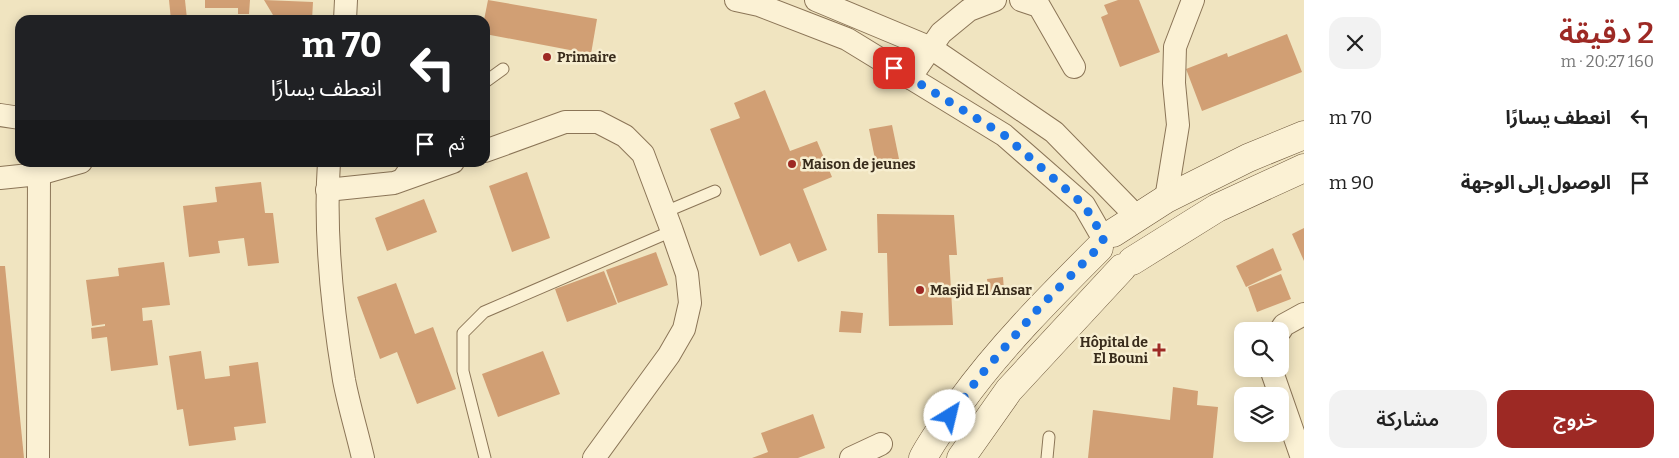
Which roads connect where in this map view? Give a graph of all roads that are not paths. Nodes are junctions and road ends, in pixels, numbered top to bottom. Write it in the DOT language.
graph roads {
  1 [pos="346,0"];
  2 [pos="736,0"];
  3 [pos="816,0"];
  4 [pos="995,0"];
  5 [pos="1021,0"];
  6 [pos="1193,0"];
  7 [pos="345,15"];
  8 [pos="931,48"];
  9 [pos="1074,67"];
  10 [pos="503,69"];
  11 [pos="490,78"];
  12 [pos="910,78"];
  13 [pos="0,115"];
  14 [pos="15,117"];
  15 [pos="1304,135"];
  16 [pos="490,149"];
  17 [pos="64,167"];
  18 [pos="329,167"];
  19 [pos="405,167"];
  20 [pos="440,167"];
  21 [pos="1304,168"];
  22 [pos="39,174"];
  23 [pos="0,178"];
  24 [pos="394,184"];
  25 [pos="328,190"];
  26 [pos="715,190"];
  27 [pos="1166,198"];
  28 [pos="1136,217"];
  29 [pos="669,221"];
  30 [pos="1105,240"];
  31 [pos="1127,264"];
  32 [pos="1304,314"];
  33 [pos="1289,322"];
  34 [pos="1274,377"];
  35 [pos="1049,438"];
  36 [pos="881,444"];
  37 [pos="38,458"];
  38 [pos="363,458"];
  39 [pos="485,458"];
  40 [pos="594,458"];
  41 [pos="851,458"];
  42 [pos="923,458"];
  43 [pos="961,458"];
  44 [pos="1047,458"];
  45 [pos="1302,458"];
  1 -- 7 [label="street"];
  2 -- 12 [label="street"];
  3 -- 8 [label="street"];
  4 -- 8 [label="street"];
  5 -- 9 [label="street"];
  6 -- 27 [label="street"];
  8 -- 12 [label="street"];
  8 -- 28 [label="street"];
  10 -- 11 [label="lane"];
  12 -- 30 [label="street"];
  13 -- 14 [label="street"];
  15 -- 27 [label="main road"];
  16 -- 29 [label="street"];
  17 -- 22 [label="street"];
  18 -- 25 [label="street"];
  19 -- 24 [label="lane"];
  20 -- 24 [label="street"];
  21 -- 31 [label="main road"];
  22 -- 23 [label="street"];
  22 -- 37 [label="street"];
  24 -- 25 [label="street"];
  25 -- 38 [label="street"];
  26 -- 29 [label="lane"];
  27 -- 28 [label="main road"];
  28 -- 30 [label="main road"];
  29 -- 39 [label="lane"];
  29 -- 40 [label="street"];
  30 -- 31 [label="main road"];
  30 -- 42 [label="main road"];
  31 -- 43 [label="main road"];
  32 -- 33 [label="street"];
  34 -- 45 [label="street"];
  35 -- 44 [label="lane"];
  36 -- 41 [label="street"];
}
